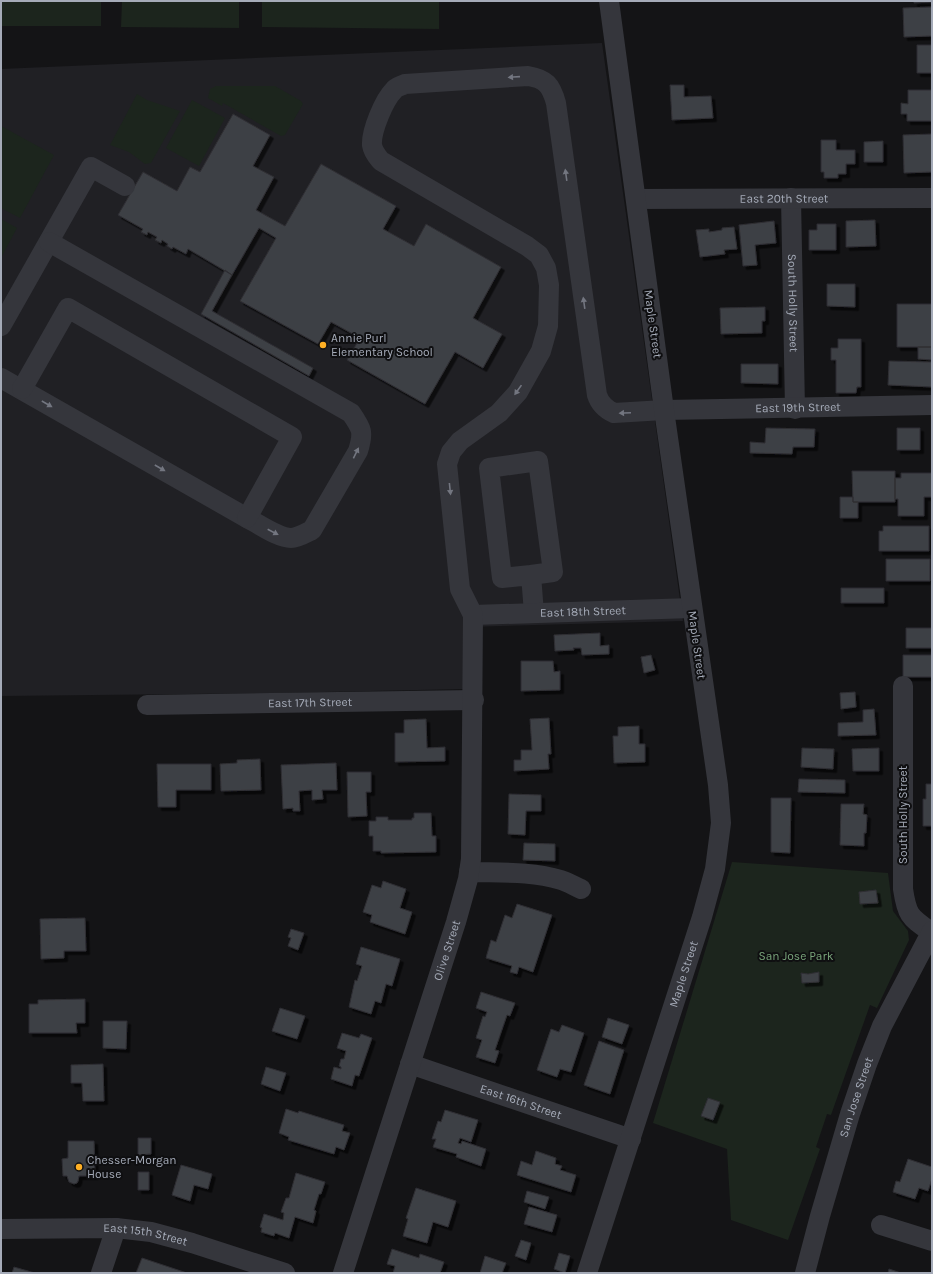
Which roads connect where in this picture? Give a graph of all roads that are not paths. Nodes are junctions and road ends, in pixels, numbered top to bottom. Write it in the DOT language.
graph roads {
  1 [pos="609,1"];
  2 [pos="125,186"];
  3 [pos="791,198"];
  4 [pos="932,198"];
  5 [pos="636,199"];
  6 [pos="49,242"];
  7 [pos="1,326"];
  8 [pos="1,378"];
  9 [pos="22,389"];
  10 [pos="932,405"];
  11 [pos="796,409"];
  12 [pos="664,410"];
  13 [pos="247,518"];
  14 [pos="530,575"];
  15 [pos="692,608"];
  16 [pos="534,613"];
  17 [pos="474,615"];
  18 [pos="903,686"];
  19 [pos="474,700"];
  20 [pos="147,704"];
  21 [pos="469,872"];
  22 [pos="581,889"];
  23 [pos="932,932"];
  24 [pos="410,1064"];
  25 [pos="631,1139"];
  26 [pos="882,1225"];
  27 [pos="116,1228"];
  28 [pos="1,1229"];
  29 [pos="932,1241"];
  30 [pos="101,1273"];
  31 [pos="285,1273"];
  32 [pos="342,1273"];
  33 [pos="587,1273"];
  34 [pos="805,1273"];
  1 -- 5 [label="street, Maple Street"];
  2 -- 6 [label="street"];
  3 -- 4 [label="street, East 20th Street"];
  3 -- 5 [label="street, East 20th Street"];
  3 -- 11 [label="street, South Holly Street"];
  5 -- 12 [label="street, Maple Street"];
  6 -- 7 [label="street"];
  13 -- 6 [label="street, one-way"];
  8 -- 9 [label="street"];
  9 -- 13 [label="street, one-way"];
  9 -- 13 [label="street"];
  10 -- 11 [label="street, East 19th Street"];
  11 -- 12 [label="street, East 19th Street"];
  12 -- 15 [label="street, Maple Street"];
  12 -- 17 [label="street, East 19th Street, one-way"];
  14 -- 14 [label="street"];
  14 -- 16 [label="street"];
  15 -- 16 [label="street, East 18th Street"];
  15 -- 25 [label="street, Maple Street"];
  16 -- 17 [label="street, East 18th Street"];
  17 -- 19 [label="street, Olive Street"];
  18 -- 23 [label="street, South Holly Street"];
  19 -- 20 [label="street, East 17th Street"];
  19 -- 21 [label="street, Olive Street"];
  21 -- 22 [label="street"];
  21 -- 24 [label="street, Olive Street"];
  23 -- 34 [label="street, San Jose Street"];
  24 -- 25 [label="street, East 16th Street"];
  24 -- 32 [label="street, Olive Street"];
  25 -- 33 [label="street, Maple Street"];
  26 -- 29 [label="street"];
  27 -- 28 [label="street, East 15th Street"];
  27 -- 30 [label="street"];
  27 -- 31 [label="street, East 15th Street"];
}
